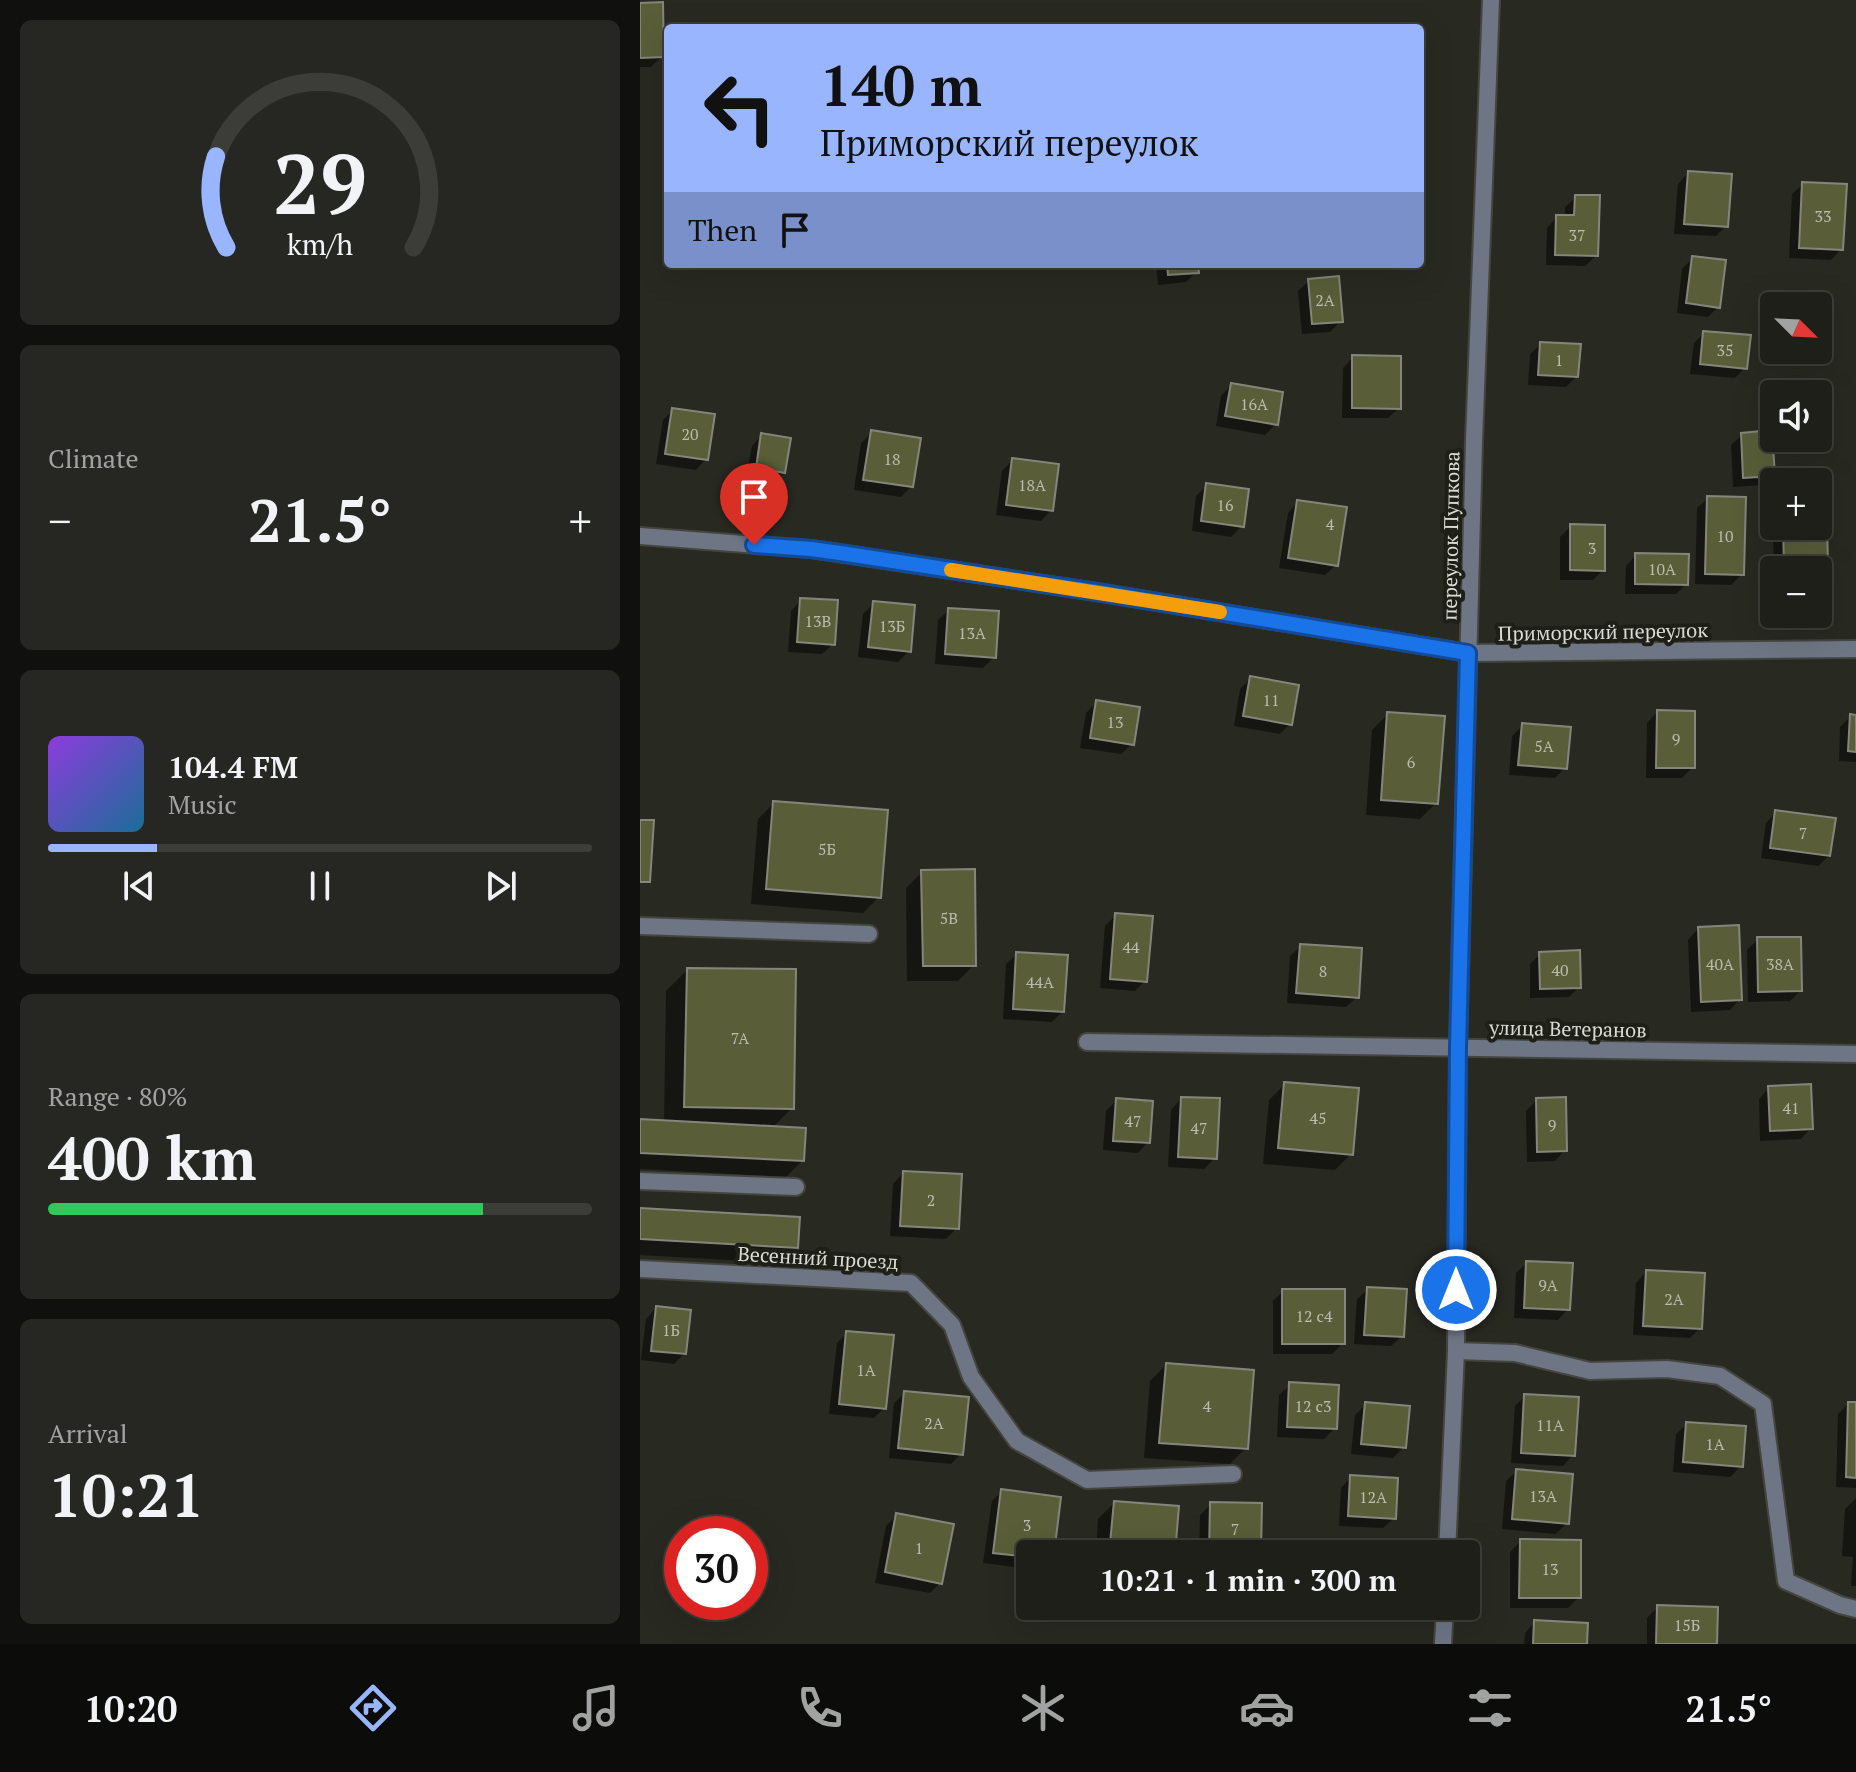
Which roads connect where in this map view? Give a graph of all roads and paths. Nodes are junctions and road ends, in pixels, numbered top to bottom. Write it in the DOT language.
graph roads {
  1 [pos="1491,0"];
  2 [pos="640,536"];
  3 [pos="1856,649"];
  4 [pos="1468,653"];
  5 [pos="640,926"];
  6 [pos="869,934"];
  7 [pos="1087,1042"];
  8 [pos="1458,1047"];
  9 [pos="1856,1054"];
  10 [pos="640,1181"];
  11 [pos="796,1187"];
  12 [pos="640,1269"];
  13 [pos="1456,1351"];
  14 [pos="1233,1474"];
  15 [pos="1448,1540"];
  16 [pos="1856,1609"];
  17 [pos="1444,1620"];
  18 [pos="1443,1644"];
  1 -- 4 [label="street, переулок Пупкова"];
  2 -- 4 [label="street, Приморский переулок"];
  3 -- 4 [label="street, Приморский переулок"];
  4 -- 8 [label="street, переулок Пупкова"];
  5 -- 6 [label="street"];
  7 -- 8 [label="street, улица Ветеранов"];
  8 -- 9 [label="street, улица Ветеранов"];
  8 -- 13 [label="street, переулок Пупкова"];
  10 -- 11 [label="street"];
  12 -- 14 [label="street, Весенний проезд"];
  13 -- 15 [label="street, переулок Пупкова"];
  13 -- 16 [label="street"];
  17 -- 18 [label="street"];
}
